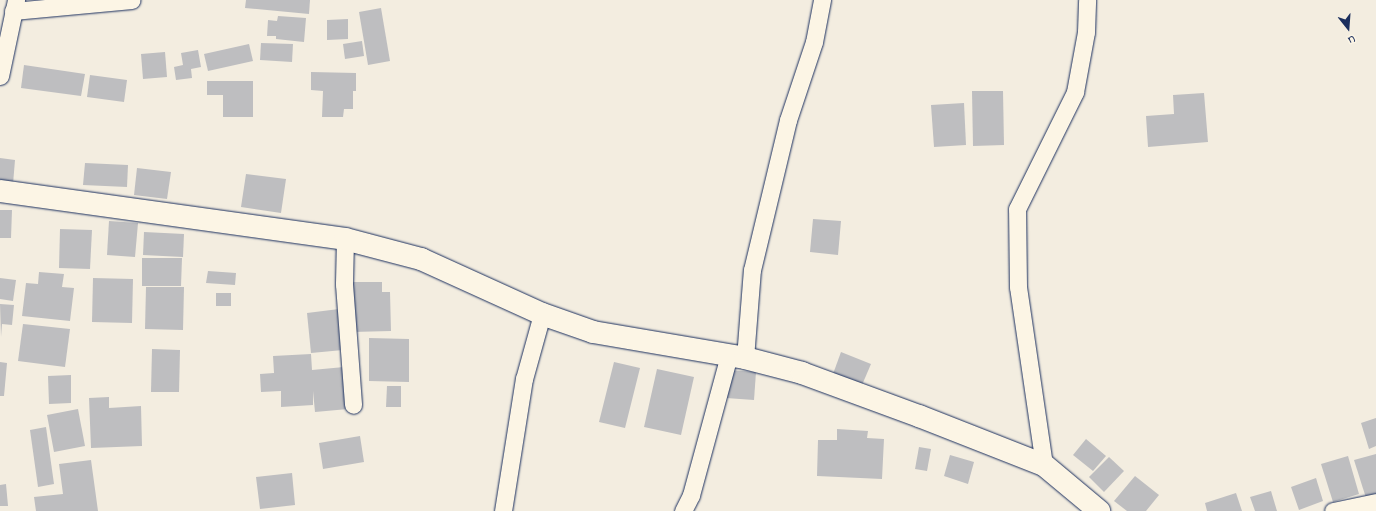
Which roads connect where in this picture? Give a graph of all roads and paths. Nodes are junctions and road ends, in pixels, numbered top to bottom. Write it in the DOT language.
graph roads {
  1 [pos="131,0"];
  2 [pos="822,0"];
  3 [pos="1087,0"];
  4 [pos="15,6"];
  5 [pos="0,76"];
  6 [pos="0,191"];
  7 [pos="345,239"];
  8 [pos="542,314"];
  9 [pos="737,356"];
  10 [pos="353,405"];
  11 [pos="1044,465"];
  12 [pos="1376,502"];
  13 [pos="503,511"];
  14 [pos="683,511"];
  15 [pos="1099,511"];
  16 [pos="1333,511"];
  1 -- 4 [label="street"];
  2 -- 9 [label="street"];
  3 -- 11 [label="street"];
  4 -- 5 [label="street"];
  6 -- 7 [label="street"];
  7 -- 8 [label="street"];
  7 -- 10 [label="street"];
  8 -- 9 [label="street"];
  8 -- 13 [label="street"];
  9 -- 11 [label="street"];
  9 -- 14 [label="street"];
  11 -- 15 [label="street"];
  12 -- 16 [label="street"];
}
